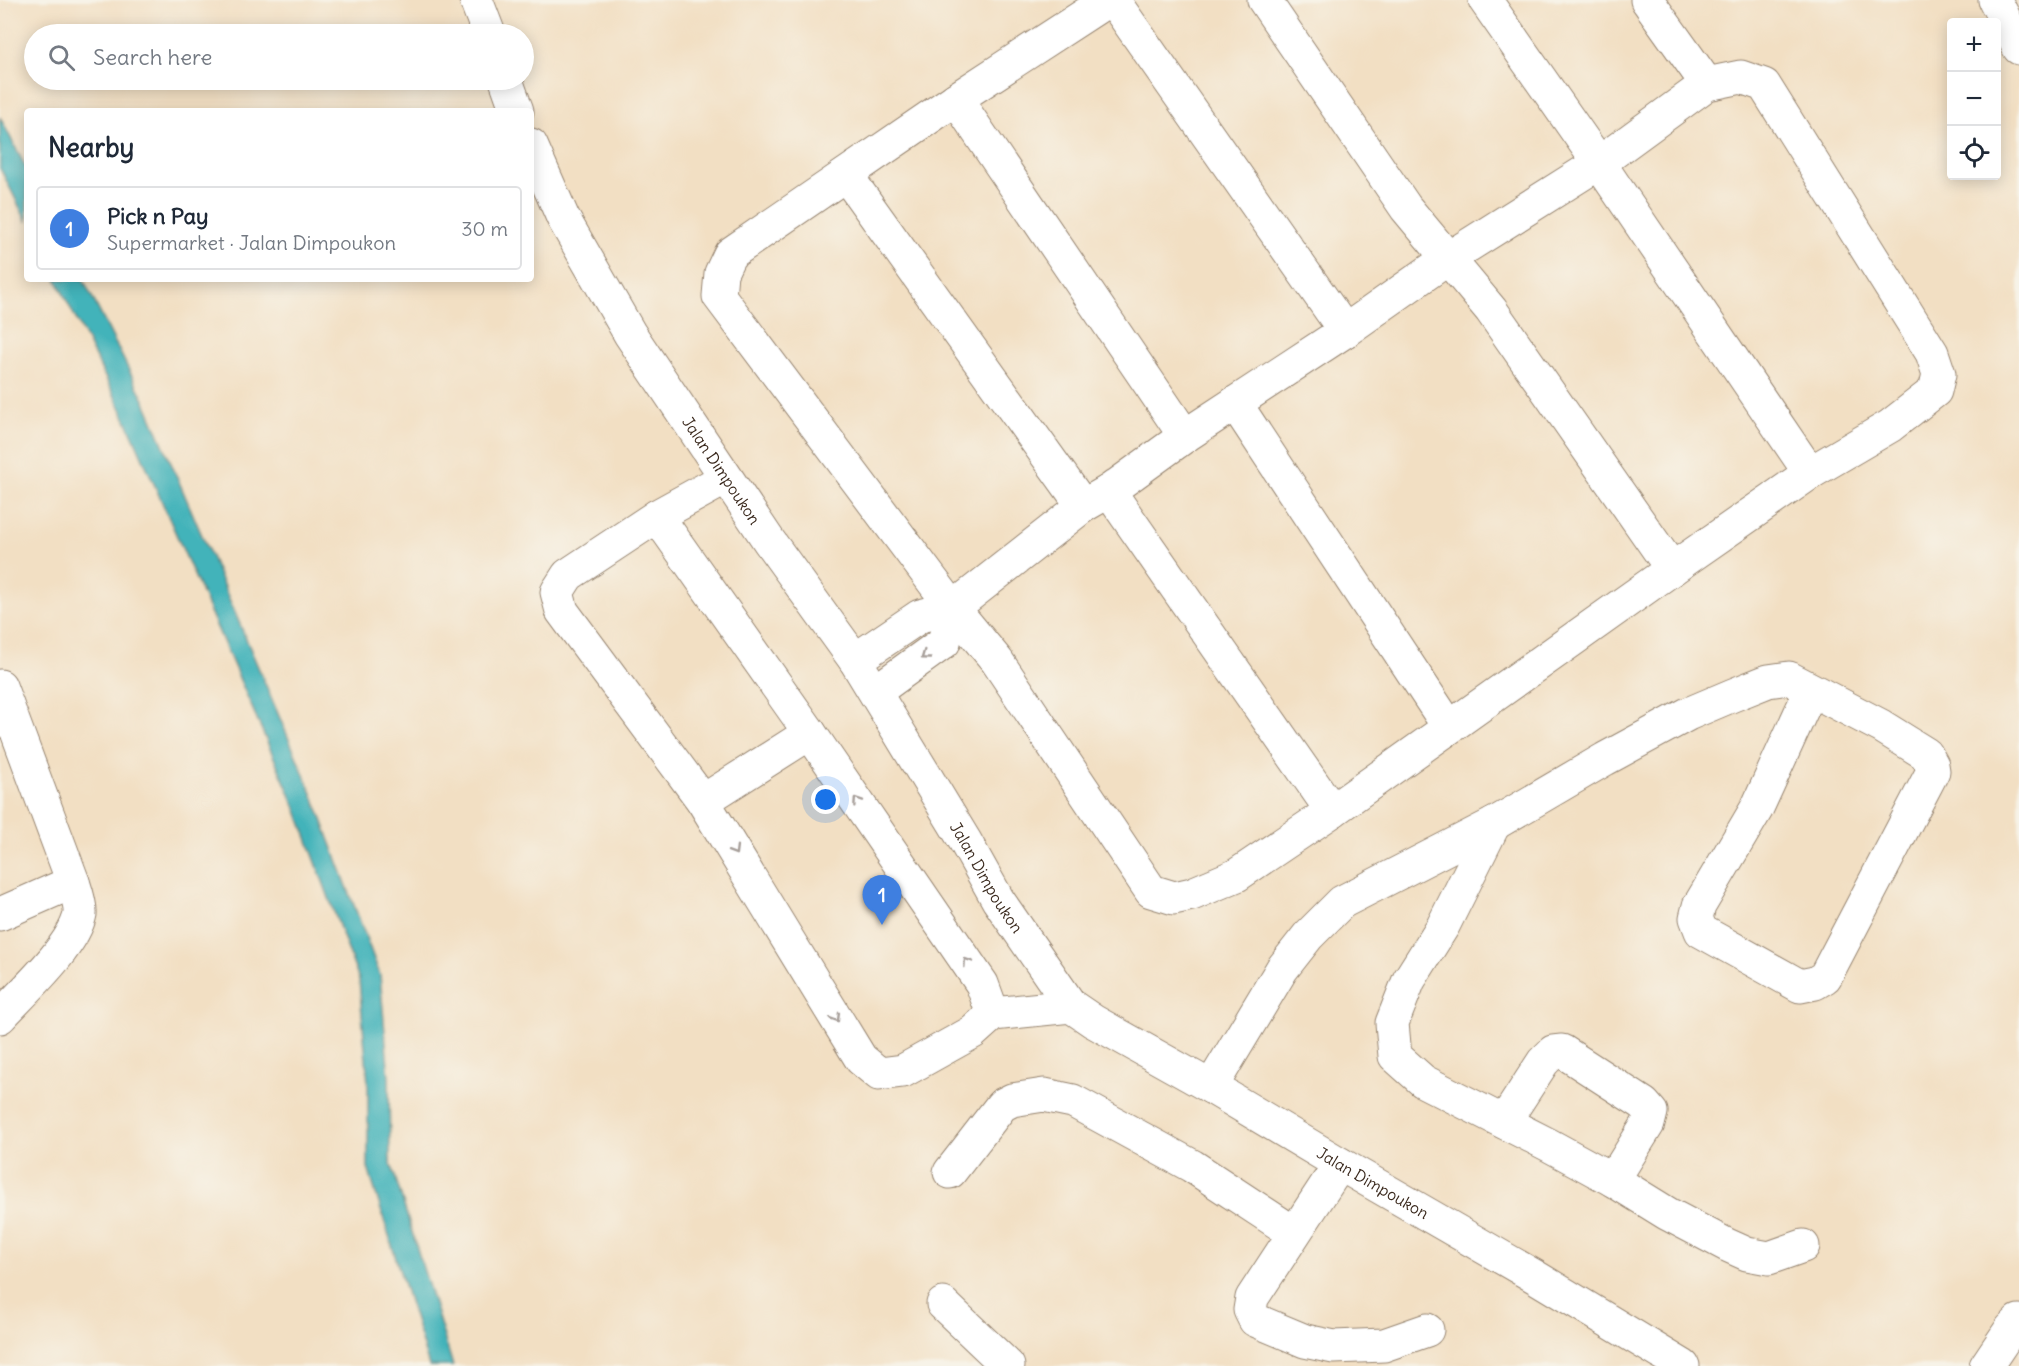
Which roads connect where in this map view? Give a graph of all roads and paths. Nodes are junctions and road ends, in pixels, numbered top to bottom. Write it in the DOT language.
graph roads {
  1 [pos="1108,0"];
  2 [pos="1113,0"];
  3 [pos="1264,0"];
  4 [pos="1485,0"];
  5 [pos="1647,0"];
  6 [pos="1995,0"];
  7 [pos="2019,48"];
  8 [pos="1707,84"];
  9 [pos="510,90"];
  10 [pos="956,99"];
  11 [pos="516,108"];
  12 [pos="534,152"];
  13 [pos="1599,163"];
  14 [pos="846,175"];
  15 [pos="1447,259"];
  16 [pos="1345,330"];
  17 [pos="1235,403"];
  18 [pos="1185,436"];
  19 [pos="1810,473"];
  20 [pos="726,478"];
  21 [pos="1096,499"];
  22 [pos="657,516"];
  23 [pos="1672,569"];
  24 [pos="953,608"];
  25 [pos="855,660"];
  26 [pos="0,686"];
  27 [pos="1811,690"];
  28 [pos="875,692"];
  29 [pos="1449,727"];
  30 [pos="810,733"];
  31 [pos="704,801"];
  32 [pos="1332,811"];
  33 [pos="1494,824"];
  34 [pos="73,882"];
  35 [pos="0,914"];
  36 [pos="1071,1006"];
  37 [pos="993,1014"];
  38 [pos="0,1017"];
  39 [pos="1210,1087"];
  40 [pos="1504,1122"];
  41 [pos="1340,1164"];
  42 [pos="951,1172"];
  43 [pos="1613,1180"];
  44 [pos="1294,1233"];
  45 [pos="1803,1246"];
  46 [pos="943,1304"];
  47 [pos="2019,1322"];
  48 [pos="1427,1330"];
  49 [pos="1008,1366"];
  50 [pos="1683,1366"];
  51 [pos="1986,1366"];
  1 -- 10 [label="street"];
  2 -- 16 [label="street"];
  3 -- 15 [label="street"];
  4 -- 13 [label="street"];
  5 -- 8 [label="street"];
  6 -- 7 [label="street"];
  8 -- 13 [label="street"];
  8 -- 19 [label="street"];
  9 -- 11 [label="street"];
  10 -- 14 [label="street"];
  10 -- 18 [label="street"];
  12 -- 20 [label="street, Jalan Dimpoukon"];
  13 -- 15 [label="street"];
  13 -- 19 [label="street"];
  14 -- 21 [label="street"];
  14 -- 24 [label="street"];
  15 -- 16 [label="street"];
  15 -- 23 [label="street"];
  16 -- 17 [label="street"];
  17 -- 18 [label="street"];
  17 -- 29 [label="street"];
  18 -- 21 [label="street"];
  19 -- 23 [label="street"];
  20 -- 22 [label="street"];
  20 -- 25 [label="street, Jalan Dimpoukon"];
  21 -- 24 [label="street"];
  21 -- 32 [label="street"];
  22 -- 30 [label="street"];
  22 -- 31 [label="street"];
  23 -- 29 [label="street"];
  24 -- 25 [label="street"];
  24 -- 28 [label="street, one-way"];
  24 -- 32 [label="street"];
  25 -- 28 [label="street, Jalan Dimpoukon"];
  26 -- 34 [label="street"];
  27 -- 27 [label="street"];
  27 -- 33 [label="street"];
  28 -- 36 [label="street, Jalan Dimpoukon"];
  29 -- 32 [label="street"];
  30 -- 31 [label="street"];
  37 -- 30 [label="street, one-way"];
  31 -- 37 [label="street, one-way"];
  33 -- 39 [label="street"];
  33 -- 40 [label="street"];
  34 -- 35 [label="street"];
  34 -- 38 [label="street"];
  36 -- 37 [label="street"];
  36 -- 39 [label="street, Jalan Dimpoukon"];
  39 -- 41 [label="street, Jalan Dimpoukon"];
  40 -- 43 [label="street"];
  40 -- 43 [label="street"];
  41 -- 44 [label="street"];
  41 -- 50 [label="street, Jalan Dimpoukon"];
  42 -- 44 [label="street"];
  43 -- 45 [label="street"];
  44 -- 48 [label="street"];
  46 -- 49 [label="street"];
  47 -- 51 [label="street"];
}
